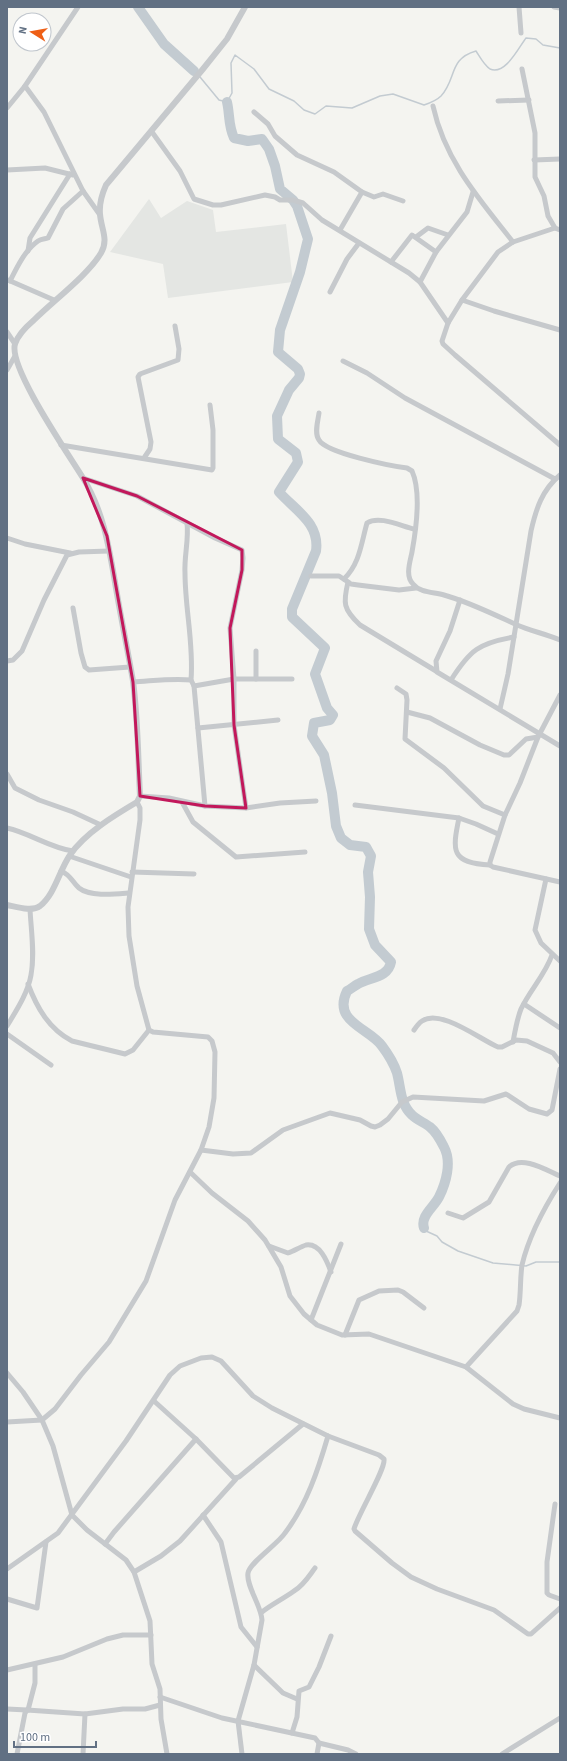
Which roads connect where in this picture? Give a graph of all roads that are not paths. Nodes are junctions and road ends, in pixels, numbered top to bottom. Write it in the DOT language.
graph roads {
  1 [pos="78,7"];
  2 [pos="245,7"];
  3 [pos="519,7"];
  4 [pos="554,7"];
  5 [pos="560,8"];
  6 [pos="521,33"];
  7 [pos="522,69"];
  8 [pos="25,86"];
  9 [pos="529,100"];
  10 [pos="498,101"];
  11 [pos="433,106"];
  12 [pos="7,108"];
  13 [pos="254,112"];
  14 [pos="152,132"];
  15 [pos="560,159"];
  16 [pos="534,160"];
  17 [pos="7,170"];
  18 [pos="72,174"];
  19 [pos="83,191"];
  20 [pos="362,192"];
  21 [pos="472,192"];
  22 [pos="403,201"];
  23 [pos="100,215"];
  24 [pos="557,229"];
  25 [pos="340,230"];
  26 [pos="448,235"];
  27 [pos="416,237"];
  28 [pos="513,242"];
  29 [pos="359,243"];
  30 [pos="28,251"];
  31 [pos="436,252"];
  32 [pos="391,262"];
  33 [pos="9,281"];
  34 [pos="420,282"];
  35 [pos="330,292"];
  36 [pos="54,300"];
  37 [pos="462,300"];
  38 [pos="448,323"];
  39 [pos="175,326"];
  40 [pos="560,330"];
  41 [pos="7,332"];
  42 [pos="15,344"];
  43 [pos="15,356"];
  44 [pos="343,361"];
  45 [pos="7,370"];
  46 [pos="210,405"];
  47 [pos="319,413"];
  48 [pos="61,445"];
  49 [pos="560,445"];
  50 [pos="144,458"];
  51 [pos="560,475"];
  52 [pos="83,478"];
  53 [pos="555,479"];
  54 [pos="187,523"];
  55 [pos="414,529"];
  56 [pos="7,538"];
  57 [pos="109,551"];
  58 [pos="70,553"];
  59 [pos="311,576"];
  60 [pos="346,580"];
  61 [pos="416,588"];
  62 [pos="460,600"];
  63 [pos="73,608"];
  64 [pos="517,624"];
  65 [pos="514,637"];
  66 [pos="560,640"];
  67 [pos="256,652"];
  68 [pos="7,661"];
  69 [pos="130,667"];
  70 [pos="437,672"];
  71 [pos="234,679"];
  72 [pos="256,679"];
  73 [pos="292,679"];
  74 [pos="191,680"];
  75 [pos="452,680"];
  76 [pos="133,682"];
  77 [pos="194,686"];
  78 [pos="397,688"];
  79 [pos="560,695"];
  80 [pos="500,709"];
  81 [pos="407,712"];
  82 [pos="278,720"];
  83 [pos="234,725"];
  84 [pos="198,728"];
  85 [pos="539,735"];
  86 [pos="560,746"];
  87 [pos="7,774"];
  88 [pos="139,799"];
  89 [pos="316,801"];
  90 [pos="182,802"];
  91 [pos="355,805"];
  92 [pos="205,806"];
  93 [pos="246,808"];
  94 [pos="505,815"];
  95 [pos="459,818"];
  96 [pos="101,825"];
  97 [pos="8,829"];
  98 [pos="498,834"];
  99 [pos="305,852"];
  100 [pos="71,853"];
  101 [pos="490,865"];
  102 [pos="61,870"];
  103 [pos="194,874"];
  104 [pos="132,875"];
  105 [pos="546,879"];
  106 [pos="560,882"];
  107 [pos="129,893"];
  108 [pos="7,905"];
  109 [pos="30,909"];
  110 [pos="552,955"];
  111 [pos="560,961"];
  112 [pos="28,984"];
  113 [pos="524,1004"];
  114 [pos="7,1026"];
  115 [pos="560,1028"];
  116 [pos="148,1030"];
  117 [pos="414,1030"];
  118 [pos="7,1034"];
  119 [pos="513,1042"];
  120 [pos="559,1060"];
  121 [pos="51,1066"];
  122 [pos="560,1069"];
  123 [pos="201,1150"];
  124 [pos="190,1172"];
  125 [pos="560,1176"];
  126 [pos="560,1183"];
  127 [pos="448,1213"];
  128 [pos="341,1244"];
  129 [pos="268,1245"];
  130 [pos="331,1272"];
  131 [pos="424,1308"];
  132 [pos="311,1320"];
  133 [pos="345,1335"];
  134 [pos="466,1367"];
  135 [pos="7,1373"];
  136 [pos="154,1401"];
  137 [pos="560,1418"];
  138 [pos="42,1420"];
  139 [pos="7,1422"];
  140 [pos="303,1424"];
  141 [pos="328,1436"];
  142 [pos="196,1439"];
  143 [pos="236,1478"];
  144 [pos="555,1504"];
  145 [pos="72,1515"];
  146 [pos="203,1516"];
  147 [pos="46,1542"];
  148 [pos="105,1544"];
  149 [pos="315,1568"];
  150 [pos="7,1569"];
  151 [pos="134,1572"];
  152 [pos="560,1599"];
  153 [pos="7,1600"];
  154 [pos="560,1608"];
  155 [pos="262,1612"];
  156 [pos="151,1635"];
  157 [pos="331,1636"];
  158 [pos="258,1647"];
  159 [pos="36,1664"];
  160 [pos="254,1666"];
  161 [pos="7,1670"];
  162 [pos="160,1697"];
  163 [pos="298,1699"];
  164 [pos="160,1705"];
  165 [pos="7,1708"];
  166 [pos="27,1710"];
  167 [pos="85,1714"];
  168 [pos="560,1718"];
  169 [pos="238,1721"];
  170 [pos="292,1733"];
  171 [pos="319,1742"];
  172 [pos="17,1754"];
  173 [pos="84,1754"];
  174 [pos="167,1754"];
  175 [pos="242,1754"];
  176 [pos="317,1754"];
  177 [pos="356,1754"];
  178 [pos="502,1754"];
  1 -- 8 [label="street"];
  2 -- 14 [label="street"];
  3 -- 6 [label="street"];
  4 -- 5 [label="street"];
  7 -- 9 [label="street"];
  8 -- 12 [label="street"];
  8 -- 18 [label="street"];
  9 -- 10 [label="street"];
  9 -- 16 [label="street"];
  11 -- 21 [label="street"];
  13 -- 20 [label="street"];
  14 -- 23 [label="street"];
  14 -- 25 [label="street"];
  15 -- 16 [label="street"];
  16 -- 24 [label="street"];
  17 -- 18 [label="street"];
  18 -- 19 [label="street"];
  18 -- 30 [label="street"];
  19 -- 23 [label="street"];
  19 -- 30 [label="street"];
  20 -- 22 [label="street"];
  20 -- 25 [label="street"];
  21 -- 26 [label="street"];
  21 -- 28 [label="street"];
  23 -- 36 [label="street"];
  24 -- 28 [label="street"];
  25 -- 29 [label="street"];
  26 -- 27 [label="street"];
  26 -- 31 [label="street"];
  27 -- 31 [label="street"];
  27 -- 32 [label="street"];
  28 -- 37 [label="street"];
  29 -- 32 [label="street"];
  29 -- 35 [label="street"];
  30 -- 33 [label="street"];
  31 -- 34 [label="street"];
  32 -- 34 [label="street"];
  33 -- 36 [label="street"];
  34 -- 38 [label="street"];
  36 -- 42 [label="street"];
  37 -- 38 [label="street"];
  37 -- 40 [label="street"];
  38 -- 49 [label="street"];
  39 -- 50 [label="street"];
  41 -- 42 [label="street"];
  42 -- 43 [label="street"];
  43 -- 45 [label="street"];
  43 -- 48 [label="street"];
  44 -- 53 [label="street"];
  46 -- 50 [label="street"];
  47 -- 55 [label="street"];
  48 -- 50 [label="street"];
  48 -- 52 [label="street"];
  51 -- 53 [label="street"];
  52 -- 54 [label="street"];
  52 -- 57 [label="street"];
  53 -- 64 [label="street"];
  54 -- 71 [label="street"];
  54 -- 74 [label="street"];
  55 -- 60 [label="street"];
  55 -- 61 [label="street"];
  56 -- 58 [label="street"];
  57 -- 58 [label="street"];
  57 -- 69 [label="street"];
  58 -- 68 [label="street"];
  59 -- 60 [label="street"];
  60 -- 61 [label="street"];
  60 -- 70 [label="street"];
  61 -- 62 [label="street"];
  62 -- 64 [label="street"];
  62 -- 70 [label="street"];
  63 -- 69 [label="street"];
  64 -- 65 [label="street"];
  64 -- 66 [label="street"];
  65 -- 75 [label="street"];
  65 -- 80 [label="street"];
  67 -- 72 [label="street"];
  69 -- 76 [label="street"];
  70 -- 75 [label="street"];
  71 -- 72 [label="street"];
  71 -- 77 [label="street"];
  71 -- 83 [label="street"];
  72 -- 73 [label="street"];
  74 -- 76 [label="street"];
  74 -- 77 [label="street"];
  75 -- 80 [label="street"];
  76 -- 88 [label="street"];
  77 -- 84 [label="street"];
  78 -- 81 [label="street"];
  79 -- 85 [label="street"];
  80 -- 85 [label="street"];
  81 -- 85 [label="street"];
  81 -- 94 [label="street"];
  82 -- 83 [label="street"];
  83 -- 84 [label="street"];
  83 -- 93 [label="street"];
  84 -- 92 [label="street"];
  85 -- 86 [label="street"];
  85 -- 94 [label="street"];
  87 -- 96 [label="street"];
  88 -- 90 [label="street"];
  88 -- 96 [label="street"];
  88 -- 104 [label="street"];
  89 -- 93 [label="street"];
  90 -- 92 [label="street"];
  90 -- 99 [label="street"];
  91 -- 95 [label="street"];
  92 -- 93 [label="street"];
  94 -- 98 [label="street"];
  95 -- 98 [label="street"];
  95 -- 101 [label="street"];
  96 -- 100 [label="street"];
  97 -- 100 [label="street"];
  98 -- 101 [label="street"];
  100 -- 102 [label="street"];
  100 -- 104 [label="street"];
  101 -- 105 [label="street"];
  102 -- 107 [label="street"];
  102 -- 109 [label="street"];
  103 -- 104 [label="street"];
  104 -- 107 [label="street"];
  105 -- 106 [label="street"];
  105 -- 110 [label="street"];
  107 -- 116 [label="street"];
  108 -- 109 [label="street"];
  109 -- 112 [label="street"];
  110 -- 111 [label="street"];
  110 -- 113 [label="street"];
  112 -- 114 [label="street"];
  112 -- 116 [label="street"];
  113 -- 115 [label="street"];
  113 -- 119 [label="street"];
  116 -- 123 [label="street"];
  117 -- 119 [label="street"];
  118 -- 121 [label="street"];
  119 -- 120 [label="street"];
  122 -- 123 [label="street"];
  123 -- 124 [label="street"];
  124 -- 129 [label="street"];
  124 -- 138 [label="street"];
  125 -- 127 [label="street"];
  126 -- 134 [label="street"];
  128 -- 130 [label="street"];
  129 -- 130 [label="street"];
  129 -- 132 [label="street"];
  130 -- 132 [label="street"];
  131 -- 133 [label="street"];
  132 -- 133 [label="street"];
  133 -- 134 [label="street"];
  134 -- 137 [label="street"];
  135 -- 138 [label="street"];
  136 -- 140 [label="street"];
  136 -- 142 [label="street"];
  136 -- 145 [label="street"];
  138 -- 139 [label="street"];
  138 -- 145 [label="street"];
  140 -- 141 [label="street"];
  140 -- 143 [label="street"];
  141 -- 154 [label="street"];
  141 -- 155 [label="street"];
  142 -- 143 [label="street"];
  142 -- 148 [label="street"];
  143 -- 146 [label="street"];
  144 -- 152 [label="street"];
  145 -- 147 [label="street"];
  145 -- 148 [label="street"];
  146 -- 151 [label="street"];
  146 -- 158 [label="street"];
  147 -- 150 [label="street"];
  147 -- 153 [label="street"];
  148 -- 151 [label="street"];
  149 -- 155 [label="street"];
  151 -- 156 [label="street"];
  155 -- 158 [label="street"];
  156 -- 159 [label="street"];
  156 -- 162 [label="street"];
  157 -- 163 [label="street"];
  158 -- 160 [label="street"];
  159 -- 161 [label="street"];
  159 -- 166 [label="street"];
  160 -- 163 [label="street"];
  160 -- 169 [label="street"];
  162 -- 164 [label="street"];
  162 -- 169 [label="street"];
  163 -- 170 [label="street"];
  164 -- 167 [label="street"];
  164 -- 174 [label="street"];
  165 -- 166 [label="street"];
  166 -- 167 [label="street"];
  166 -- 172 [label="street"];
  167 -- 173 [label="street"];
  168 -- 178 [label="street"];
  169 -- 170 [label="street"];
  169 -- 175 [label="street"];
  170 -- 171 [label="street"];
  171 -- 176 [label="street"];
  171 -- 177 [label="street"];
}
